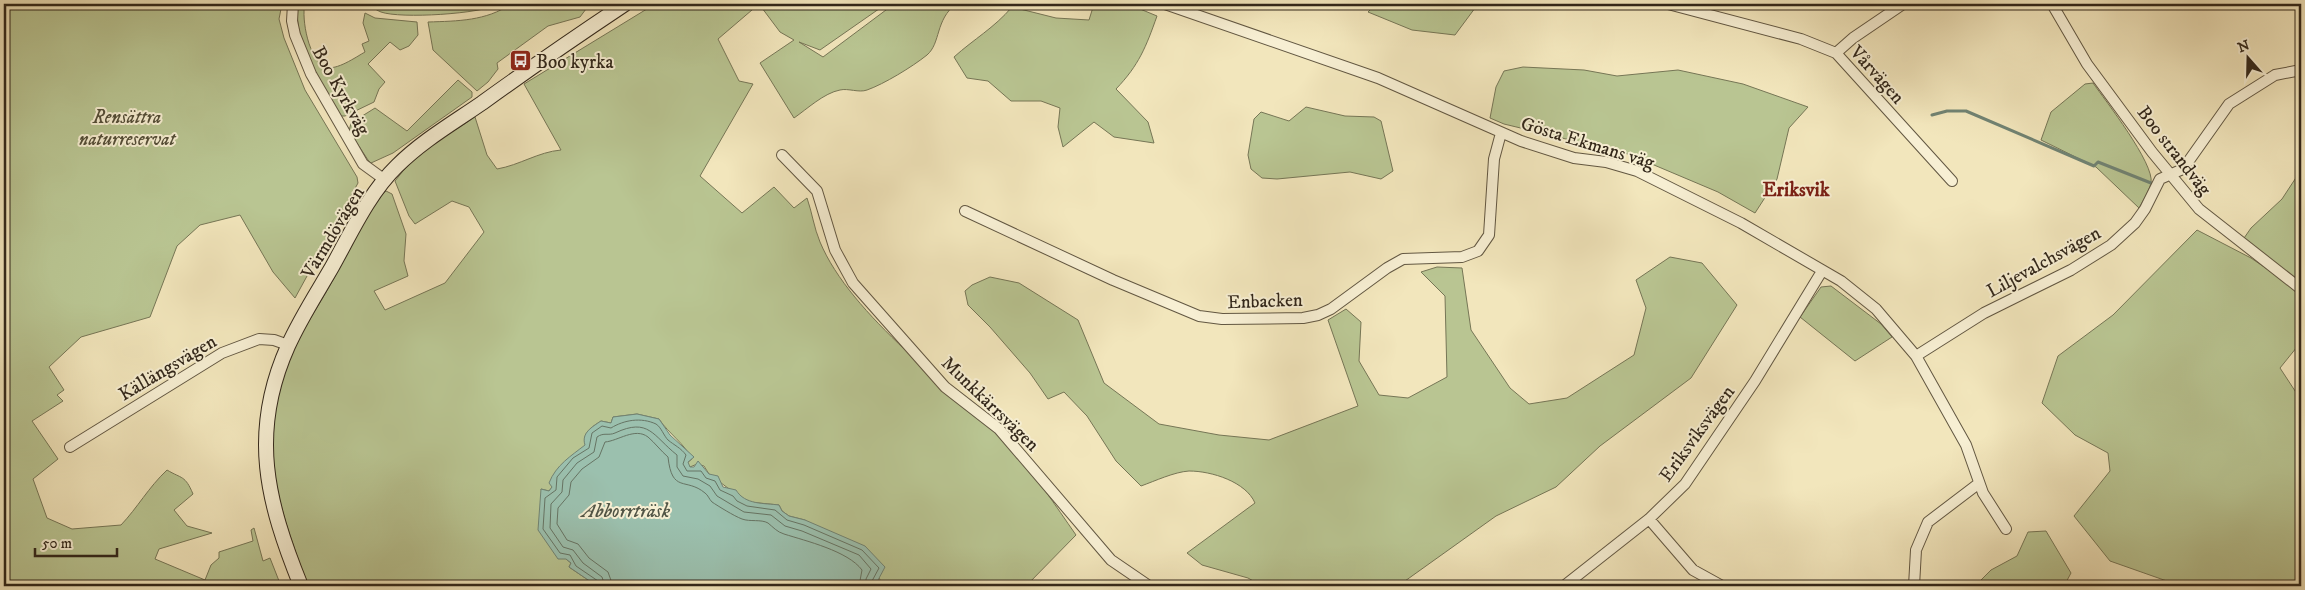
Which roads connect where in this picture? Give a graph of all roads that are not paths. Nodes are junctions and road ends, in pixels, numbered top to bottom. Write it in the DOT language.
graph roads {
  1 [pos="293,4"];
  2 [pos="625,4"];
  3 [pos="1165,4"];
  4 [pos="1668,4"];
  5 [pos="1903,4"];
  6 [pos="2052,4"];
  7 [pos="1836,53"];
  8 [pos="2301,70"];
  9 [pos="1501,133"];
  10 [pos="782,155"];
  11 [pos="2170,174"];
  12 [pos="385,180"];
  13 [pos="1952,181"];
  14 [pos="965,211"];
  15 [pos="1822,271"];
  16 [pos="2301,289"];
  17 [pos="288,345"];
  18 [pos="1916,356"];
  19 [pos="70,447"];
  20 [pos="1978,484"];
  21 [pos="1649,518"];
  22 [pos="2006,529"];
  23 [pos="301,586"];
  24 [pos="1149,586"];
  25 [pos="1564,586"];
  26 [pos="1722,586"];
  27 [pos="1914,586"];
  1 -- 12 [label="street, Boo Kyrkväg"];
  2 -- 12 [label="main road, Värmdövägen"];
  3 -- 9 [label="street, Gösta Ekmans väg"];
  4 -- 7 [label="street, Vårvägen"];
  5 -- 7 [label="street"];
  6 -- 11 [label="street, Boo strandväg"];
  7 -- 13 [label="street, Vårvägen"];
  8 -- 11 [label="street, Liljevalchsvägen"];
  9 -- 14 [label="street, Enbacken"];
  9 -- 15 [label="street, Gösta Ekmans väg"];
  10 -- 24 [label="street, Munkkärrsvägen"];
  11 -- 16 [label="street, Boo strandväg"];
  11 -- 18 [label="street, Liljevalchsvägen"];
  12 -- 17 [label="main road, Värmdövägen"];
  15 -- 18 [label="street, Gösta Ekmans väg"];
  15 -- 21 [label="street, Eriksviksvägen"];
  17 -- 19 [label="street, Källängsvägen"];
  17 -- 23 [label="main road, Värmdövägen"];
  18 -- 20 [label="street, Gösta Ekmans väg"];
  20 -- 22 [label="street, Gösta Ekmans väg"];
  20 -- 27 [label="street"];
  21 -- 25 [label="street, Eriksviksvägen"];
  21 -- 26 [label="street"];
}
